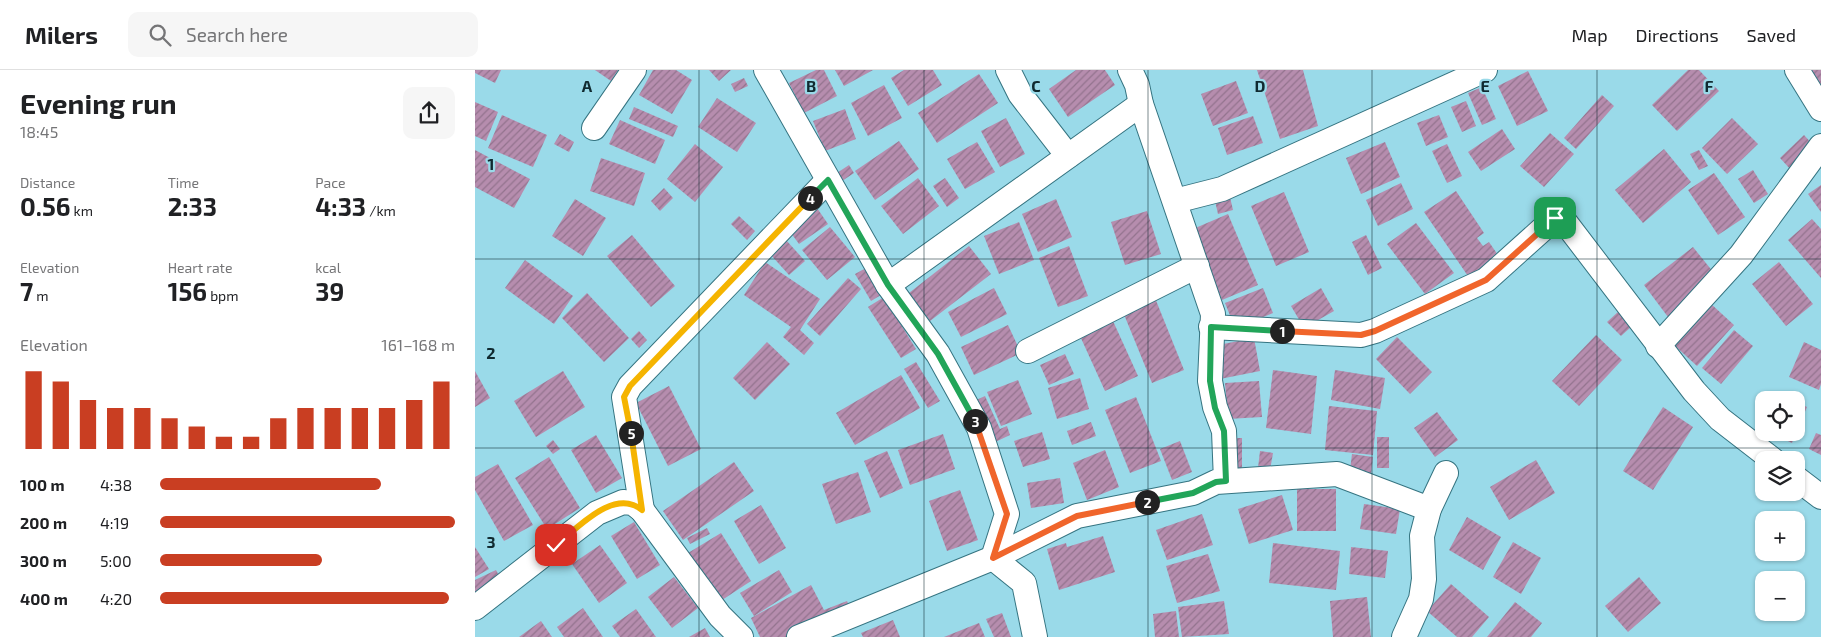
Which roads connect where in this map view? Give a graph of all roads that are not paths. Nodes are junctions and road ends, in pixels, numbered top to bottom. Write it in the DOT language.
graph roads {
  1 [pos="635,70"];
  2 [pos="765,70"];
  3 [pos="1007,70"];
  4 [pos="1129,70"];
  5 [pos="1485,70"];
  6 [pos="1797,70"];
  7 [pos="1141,104"];
  8 [pos="1821,109"];
  9 [pos="594,128"];
  10 [pos="1821,146"];
  11 [pos="1069,156"];
  12 [pos="828,180"];
  13 [pos="1175,201"];
  14 [pos="1197,266"];
  15 [pos="888,285"];
  16 [pos="1211,327"];
  17 [pos="1659,346"];
  18 [pos="1027,351"];
  19 [pos="1761,451"];
  20 [pos="1446,473"];
  21 [pos="1226,481"];
  22 [pos="1805,485"];
  23 [pos="1821,497"];
  24 [pos="1429,509"];
  25 [pos="642,510"];
  26 [pos="993,558"];
  27 [pos="475,608"];
  28 [pos="741,637"];
  29 [pos="799,637"];
  30 [pos="1035,637"];
  31 [pos="1404,637"];
  1 -- 9 [label="street"];
  2 -- 12 [label="street"];
  3 -- 11 [label="street"];
  4 -- 7 [label="street"];
  5 -- 13 [label="street"];
  6 -- 8 [label="street"];
  7 -- 11 [label="street"];
  7 -- 13 [label="street"];
  10 -- 17 [label="street"];
  11 -- 15 [label="street"];
  12 -- 15 [label="street"];
  12 -- 25 [label="street"];
  13 -- 14 [label="street"];
  14 -- 16 [label="street"];
  14 -- 18 [label="street"];
  15 -- 26 [label="street"];
  16 -- 17 [label="street"];
  16 -- 21 [label="street"];
  17 -- 19 [label="street"];
  20 -- 24 [label="street"];
  21 -- 24 [label="street"];
  21 -- 26 [label="street"];
  22 -- 23 [label="street"];
  24 -- 31 [label="street"];
  25 -- 27 [label="street"];
  25 -- 28 [label="street"];
  26 -- 29 [label="street"];
  26 -- 30 [label="street"];
}
